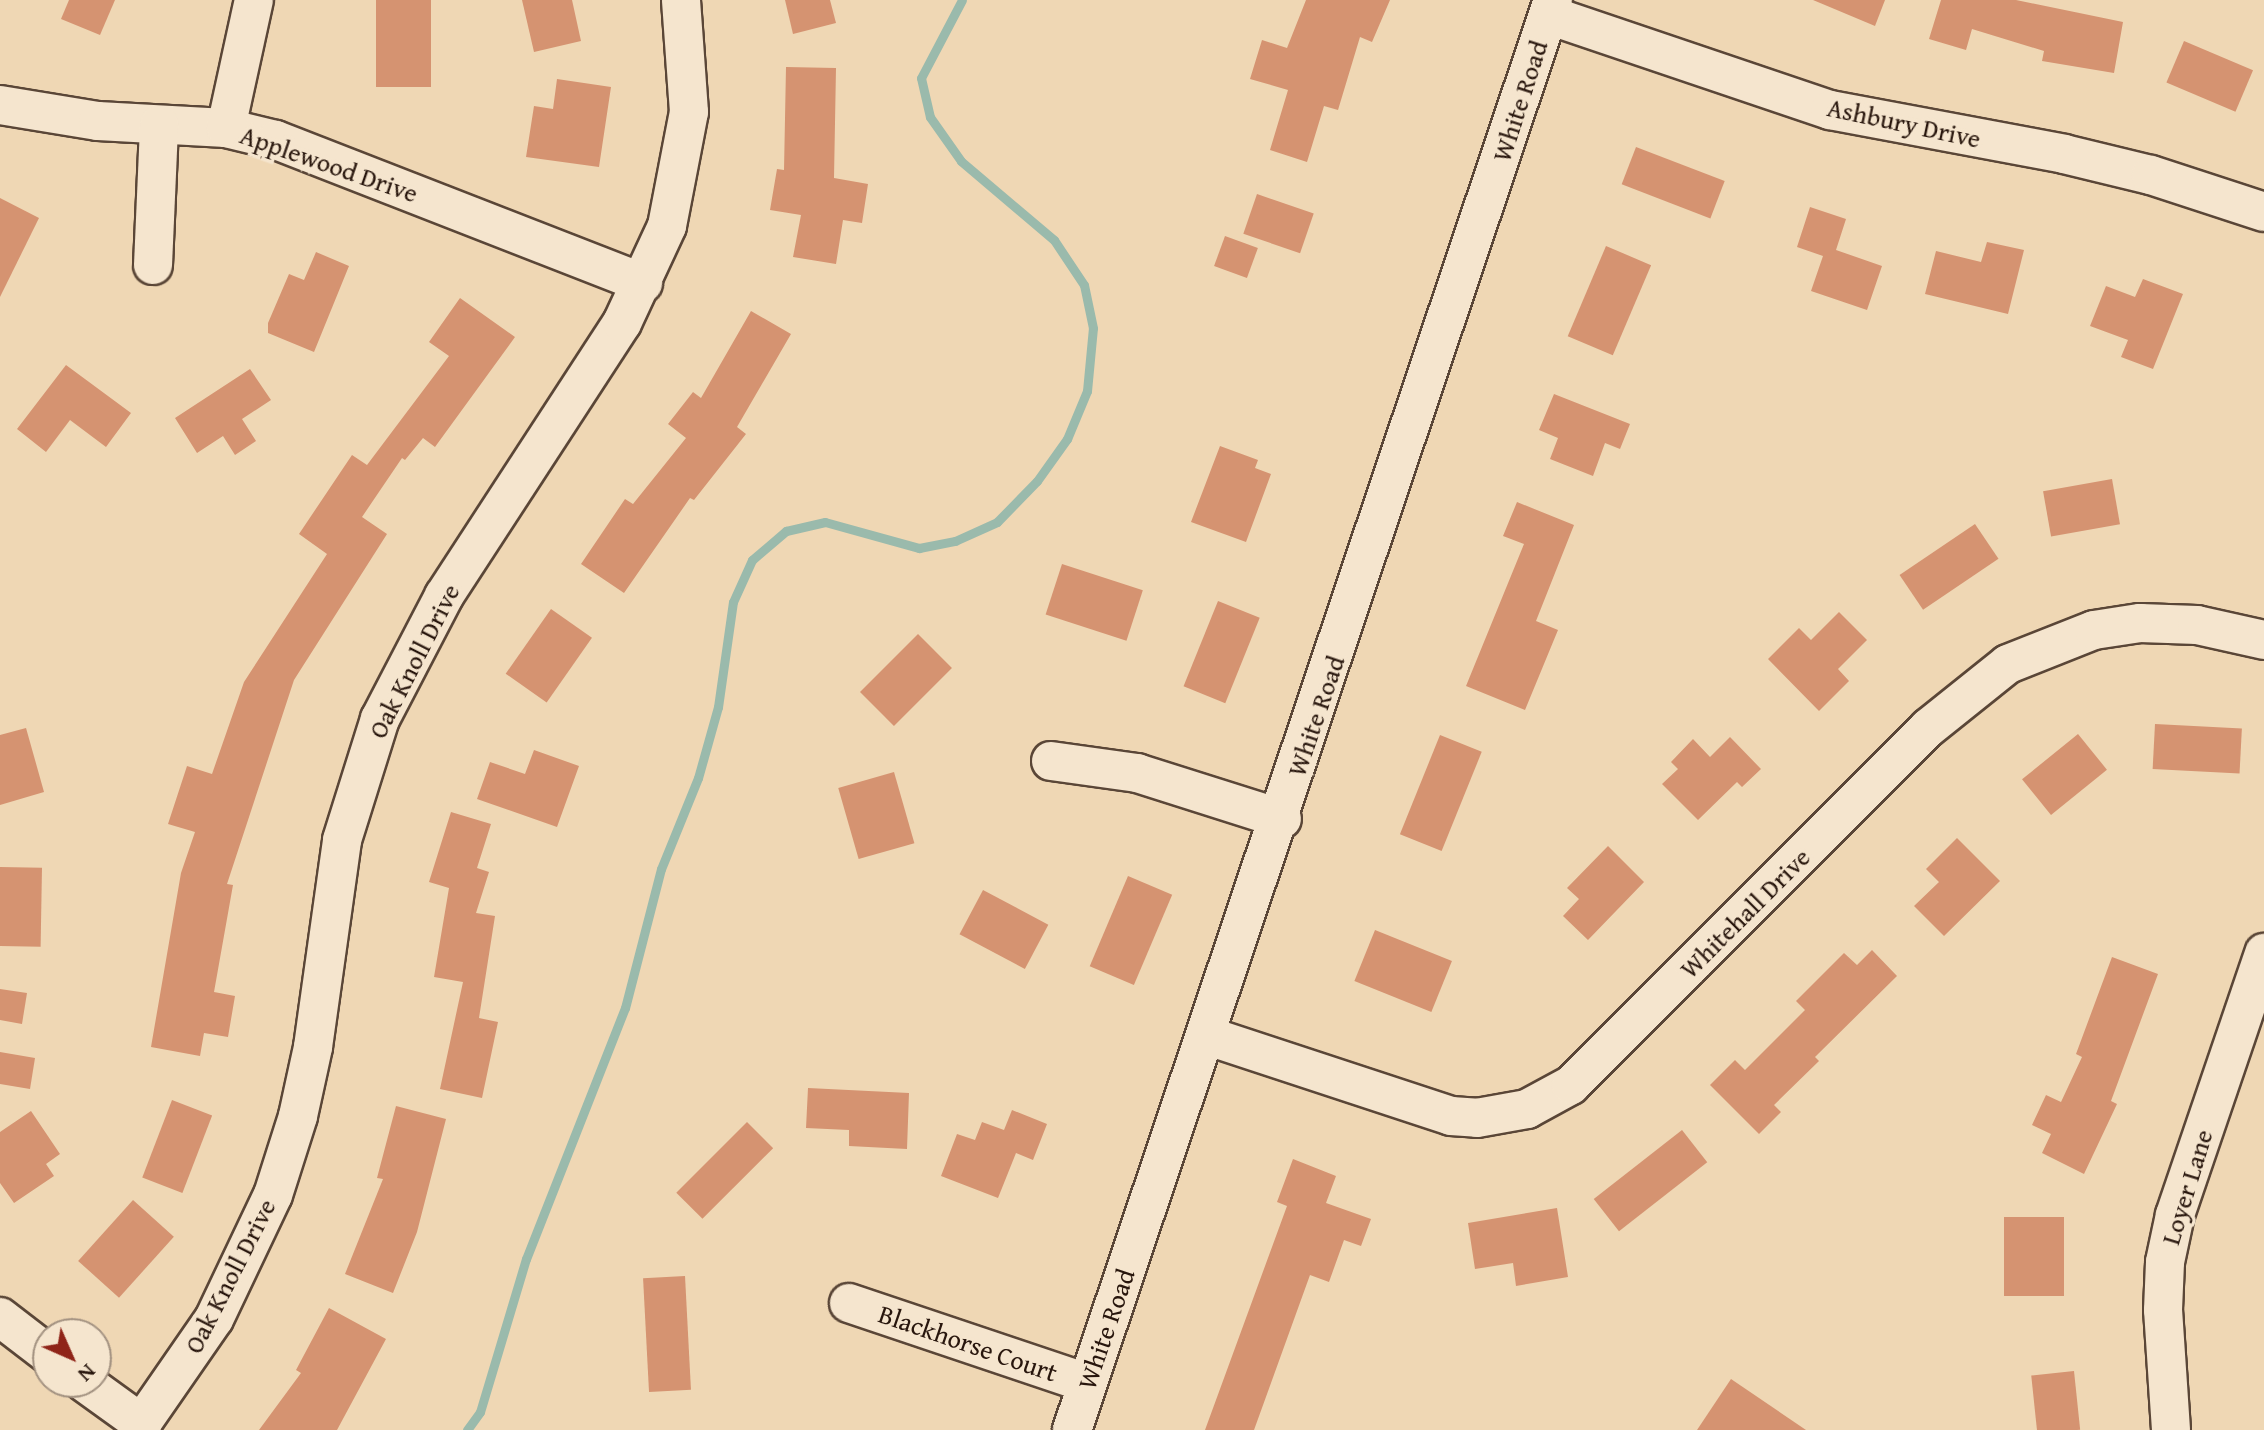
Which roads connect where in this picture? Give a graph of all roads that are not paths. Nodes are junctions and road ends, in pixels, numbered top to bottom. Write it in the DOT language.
graph roads {
  1 [pos="254,0"];
  2 [pos="681,0"];
  3 [pos="1551,8"];
  4 [pos="0,105"];
  5 [pos="159,125"];
  6 [pos="226,128"];
  7 [pos="2264,212"];
  8 [pos="153,265"];
  9 [pos="643,283"];
  10 [pos="2264,640"];
  11 [pos="1051,761"];
  12 [pos="1282,819"];
  13 [pos="2264,953"];
  14 [pos="1208,1036"];
  15 [pos="849,1303"];
  16 [pos="0,1317"];
  17 [pos="32,1342"];
  18 [pos="1087,1383"];
  19 [pos="104,1398"];
  20 [pos="140,1427"];
  21 [pos="1072,1430"];
  22 [pos="2171,1430"];
  1 -- 6 [label="street"];
  2 -- 9 [label="street, Oak Knoll Drive"];
  3 -- 7 [label="street, Ashbury Drive"];
  3 -- 12 [label="street, White Road"];
  4 -- 5 [label="street, Applewood Drive"];
  5 -- 6 [label="street, Applewood Drive"];
  5 -- 8 [label="street"];
  6 -- 9 [label="street, Applewood Drive"];
  9 -- 20 [label="street, Oak Knoll Drive"];
  10 -- 14 [label="street, Whitehall Drive"];
  11 -- 12 [label="street"];
  12 -- 14 [label="street, White Road"];
  13 -- 22 [label="street, Loyer Lane"];
  14 -- 18 [label="street, White Road"];
  15 -- 18 [label="street, Blackhorse Court"];
  16 -- 17 [label="street"];
  18 -- 21 [label="street, White Road"];
  19 -- 20 [label="street"];
}
